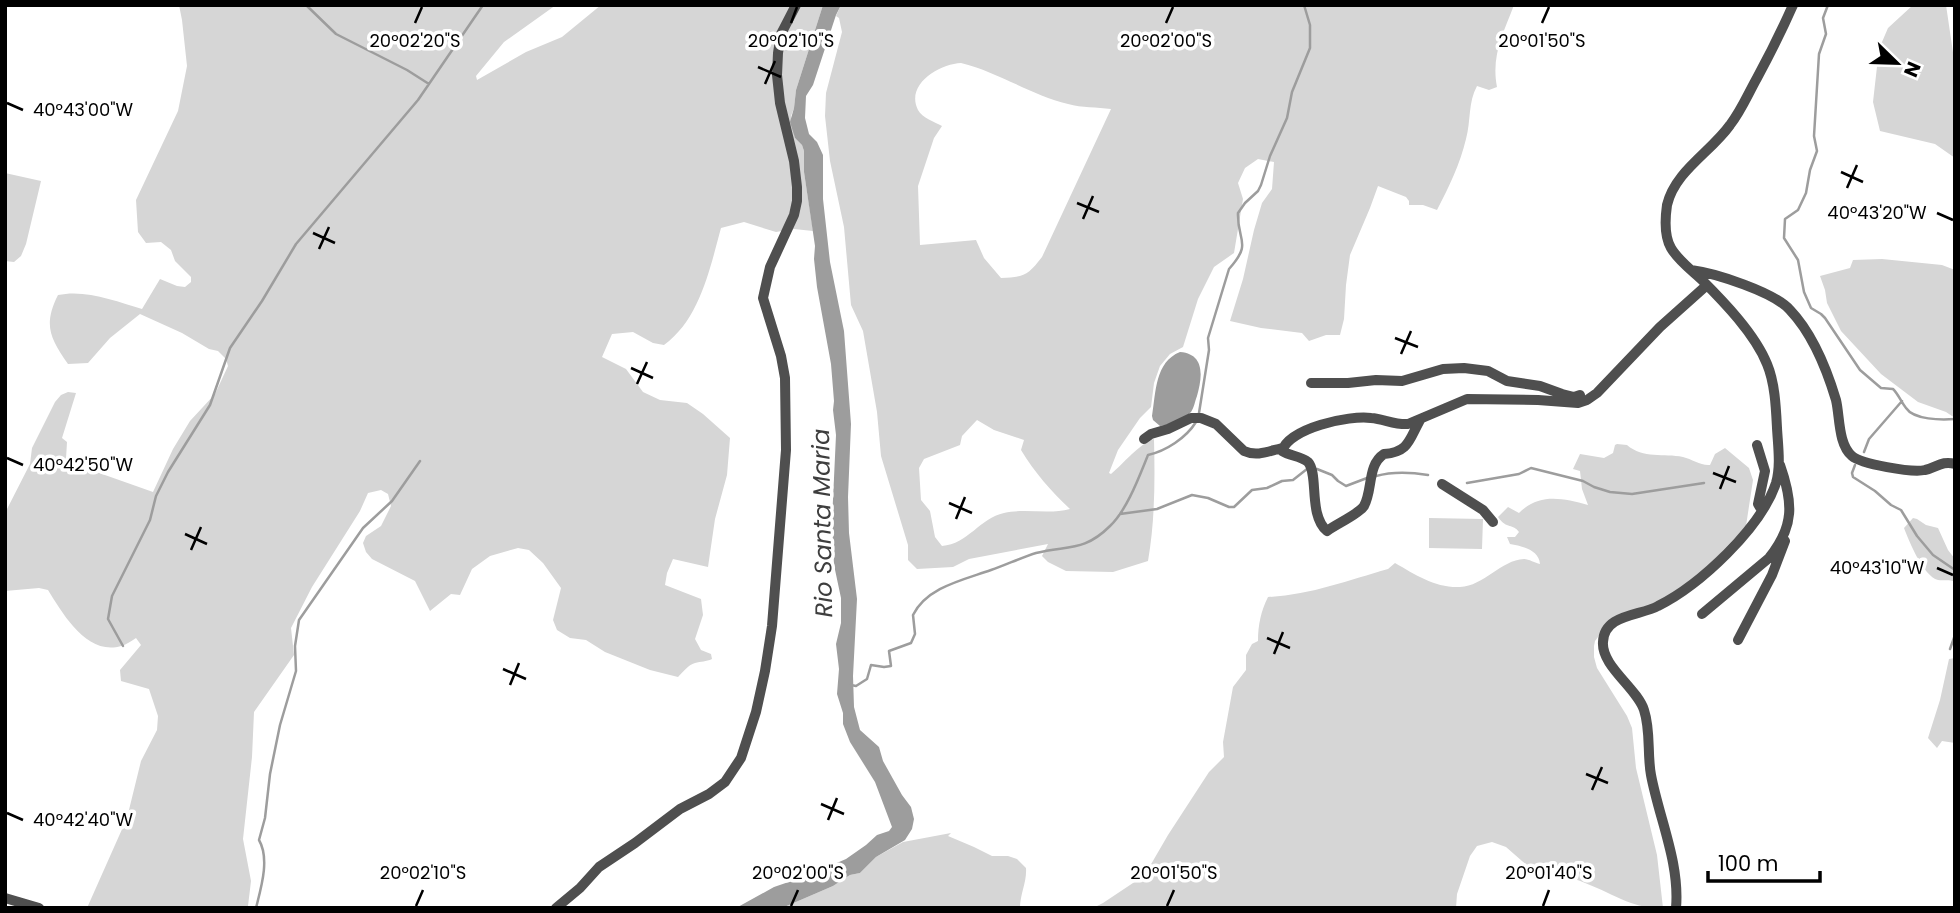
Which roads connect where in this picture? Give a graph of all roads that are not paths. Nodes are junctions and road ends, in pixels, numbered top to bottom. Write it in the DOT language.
graph roads {
  1 [pos="796,5"];
  2 [pos="1793,5"];
  3 [pos="1691,270"];
  4 [pos="1707,285"];
  5 [pos="1616,372"];
  6 [pos="1311,383"];
  7 [pos="1420,420"];
  8 [pos="1144,439"];
  9 [pos="1757,444"];
  10 [pos="1282,448"];
  11 [pos="1779,461"];
  12 [pos="1955,464"];
  13 [pos="1442,484"];
  14 [pos="1762,509"];
  15 [pos="1493,522"];
  16 [pos="1785,533"];
  17 [pos="1702,614"];
  18 [pos="1738,639"];
  19 [pos="5,898"];
  20 [pos="39,908"];
  21 [pos="556,908"];
  22 [pos="1676,908"];
  1 -- 21 [label="street"];
  2 -- 3 [label="street"];
  3 -- 4 [label="street"];
  3 -- 12 [label="street"];
  4 -- 5 [label="street"];
  4 -- 11 [label="street"];
  5 -- 6 [label="street"];
  5 -- 7 [label="street"];
  7 -- 10 [label="street"];
  7 -- 10 [label="street"];
  8 -- 10 [label="street"];
  9 -- 14 [label="street"];
  11 -- 14 [label="street"];
  11 -- 16 [label="street"];
  13 -- 15 [label="street"];
  14 -- 22 [label="street"];
  16 -- 17 [label="street"];
  16 -- 18 [label="street"];
  19 -- 20 [label="street"];
}
